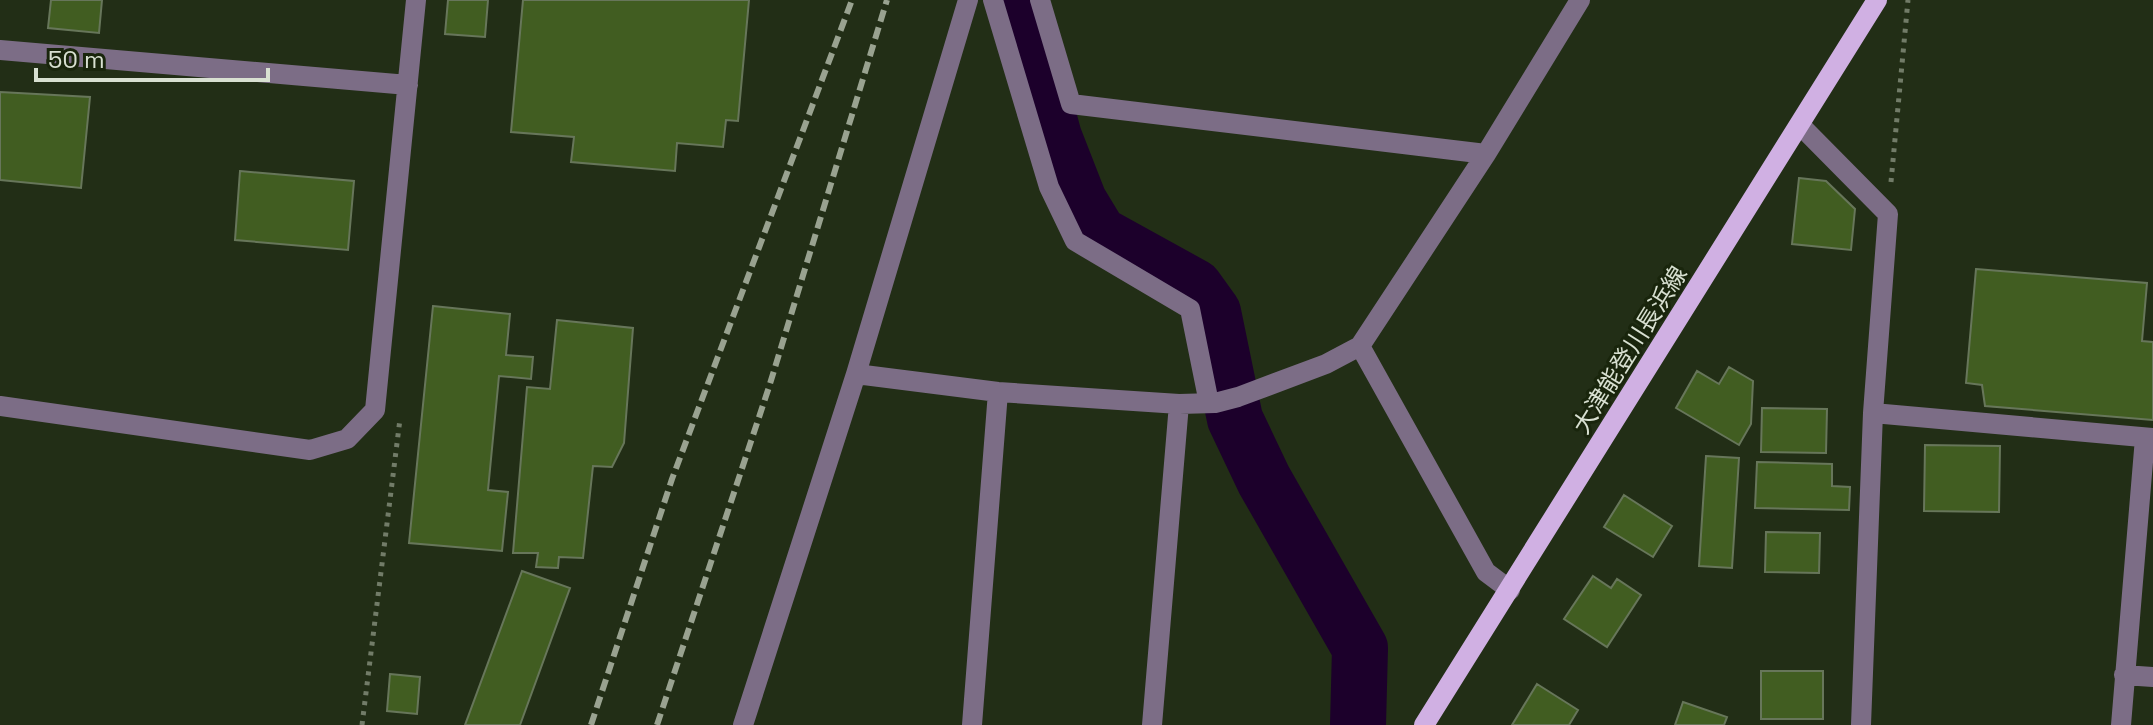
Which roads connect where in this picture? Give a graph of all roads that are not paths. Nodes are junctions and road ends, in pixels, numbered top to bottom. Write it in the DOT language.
graph roads {
  1 [pos="416,0"];
  2 [pos="968,0"];
  3 [pos="993,0"];
  4 [pos="1040,0"];
  5 [pos="1580,0"];
  6 [pos="1877,0"];
  7 [pos="0,50"];
  8 [pos="408,85"];
  9 [pos="1801,126"];
  10 [pos="1486,154"];
  11 [pos="1360,346"];
  12 [pos="856,374"];
  13 [pos="998,392"];
  14 [pos="1212,403"];
  15 [pos="1179,404"];
  16 [pos="0,406"];
  17 [pos="1873,413"];
  18 [pos="2149,438"];
  19 [pos="1510,590"];
  20 [pos="2124,675"];
  21 [pos="2153,677"];
  22 [pos="743,725"];
  23 [pos="972,725"];
  24 [pos="1152,725"];
  25 [pos="1424,725"];
  26 [pos="1861,725"];
  27 [pos="2121,725"];
  1 -- 8 [label="street"];
  2 -- 12 [label="street"];
  3 -- 14 [label="street"];
  4 -- 10 [label="street"];
  5 -- 10 [label="street"];
  6 -- 9 [label="main road, 大津能登川長浜線"];
  7 -- 8 [label="street"];
  8 -- 16 [label="street"];
  9 -- 17 [label="street"];
  9 -- 19 [label="main road, 大津能登川長浜線"];
  10 -- 11 [label="street"];
  11 -- 14 [label="street"];
  11 -- 19 [label="street"];
  12 -- 13 [label="street"];
  12 -- 22 [label="street"];
  13 -- 15 [label="street"];
  13 -- 23 [label="street"];
  14 -- 15 [label="street"];
  15 -- 24 [label="street"];
  17 -- 18 [label="street"];
  17 -- 26 [label="street"];
  18 -- 20 [label="street"];
  19 -- 25 [label="main road, 大津能登川長浜線"];
  20 -- 21 [label="street"];
  20 -- 27 [label="street"];
}
